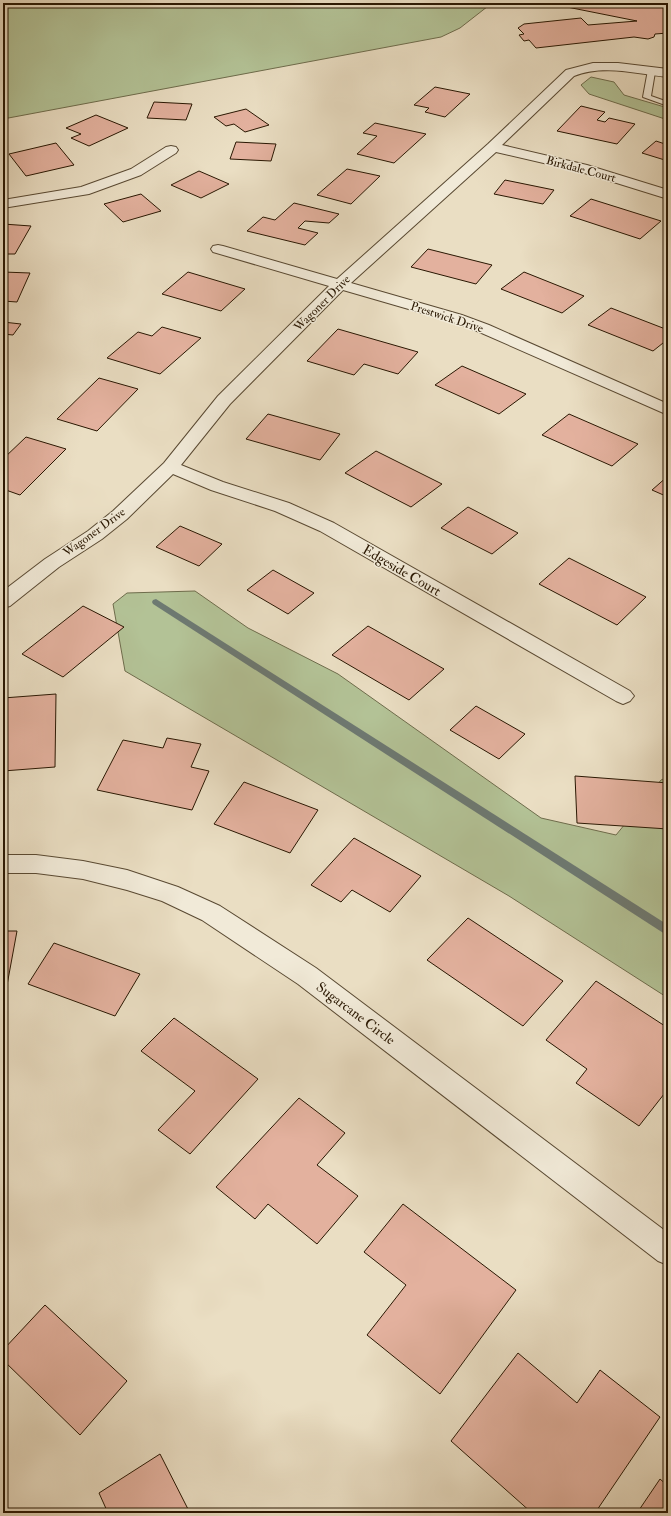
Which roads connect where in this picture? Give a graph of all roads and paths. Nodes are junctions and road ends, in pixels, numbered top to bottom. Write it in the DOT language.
graph roads {
  1 [pos="651,72"];
  2 [pos="668,73"];
  3 [pos="668,104"];
  4 [pos="492,147"];
  5 [pos="171,150"];
  6 [pos="668,195"];
  7 [pos="3,204"];
  8 [pos="218,249"];
  9 [pos="340,284"];
  10 [pos="668,410"];
  11 [pos="170,467"];
  12 [pos="3,601"];
  13 [pos="623,696"];
  14 [pos="3,864"];
  15 [pos="668,1251"];
  1 -- 2 [label="street, Wagoner Drive"];
  1 -- 3 [label="lane"];
  1 -- 4 [label="street, Wagoner Drive"];
  4 -- 6 [label="street, Birkdale Court"];
  4 -- 9 [label="street, Wagoner Drive"];
  5 -- 7 [label="street"];
  8 -- 9 [label="street, Prestwick Drive"];
  9 -- 10 [label="street, Prestwick Drive"];
  9 -- 11 [label="street, Wagoner Drive"];
  11 -- 12 [label="street, Wagoner Drive"];
  11 -- 13 [label="street, Edgeside Court"];
  14 -- 15 [label="street, Sugarcane Circle"];
}
